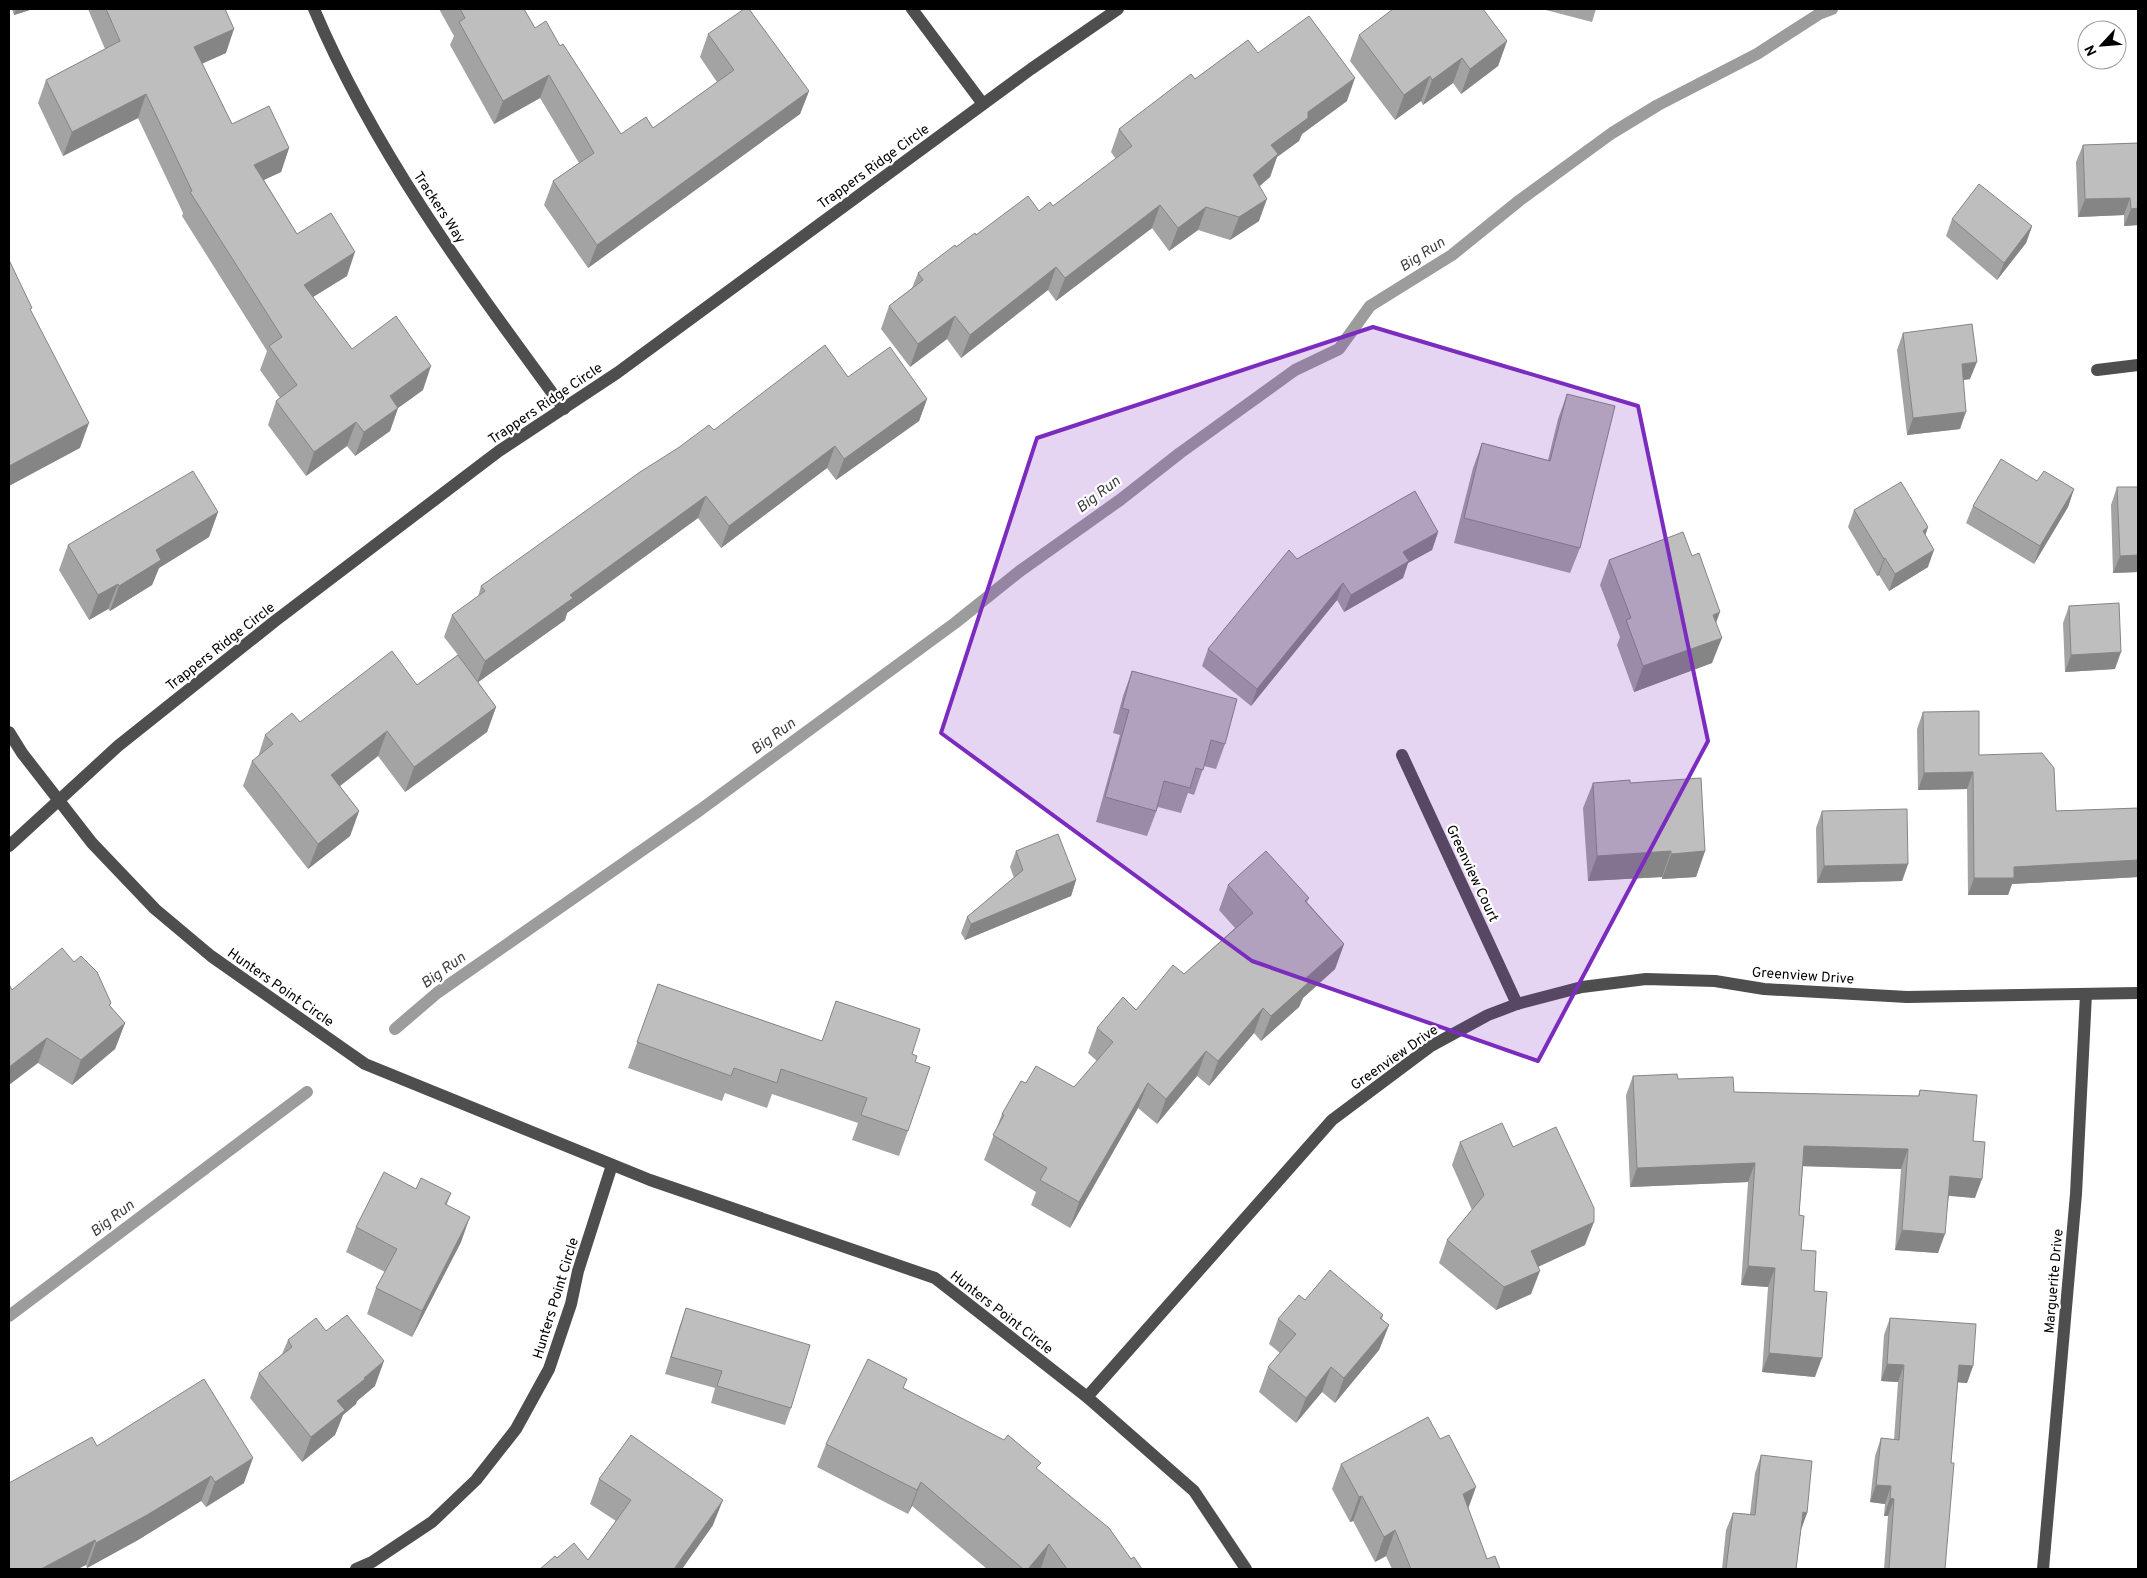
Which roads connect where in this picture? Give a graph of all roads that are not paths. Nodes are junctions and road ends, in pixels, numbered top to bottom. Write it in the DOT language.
graph roads {
  1 [pos="314,9"];
  2 [pos="912,9"];
  3 [pos="1118,9"];
  4 [pos="983,104"];
  5 [pos="2138,365"];
  6 [pos="2097,370"];
  7 [pos="564,409"];
  8 [pos="9,732"];
  9 [pos="1402,755"];
  10 [pos="58,800"];
  11 [pos="9,846"];
  12 [pos="2138,993"];
  13 [pos="2086,994"];
  14 [pos="1517,1004"];
  15 [pos="612,1165"];
  16 [pos="1087,1397"];
  17 [pos="356,1569"];
  18 [pos="1246,1569"];
  19 [pos="2043,1569"];
  1 -- 7 [label="street, Trackers Way"];
  2 -- 4 [label="street"];
  3 -- 4 [label="street, Trappers Ridge Circle"];
  4 -- 7 [label="street, Trappers Ridge Circle"];
  5 -- 6 [label="street"];
  7 -- 10 [label="street, Trappers Ridge Circle"];
  8 -- 10 [label="street, Hunters Point Circle"];
  9 -- 14 [label="street, Greenview Court"];
  10 -- 11 [label="street, Trappers Ridge Circle"];
  10 -- 15 [label="street, Hunters Point Circle"];
  12 -- 13 [label="street, Greenview Drive"];
  13 -- 14 [label="street, Greenview Drive"];
  13 -- 19 [label="street, Marguerite Drive"];
  14 -- 16 [label="street, Greenview Drive"];
  15 -- 16 [label="street, Hunters Point Circle"];
  15 -- 17 [label="street, Hunters Point Circle"];
  16 -- 18 [label="street, Hunters Point Circle"];
}
